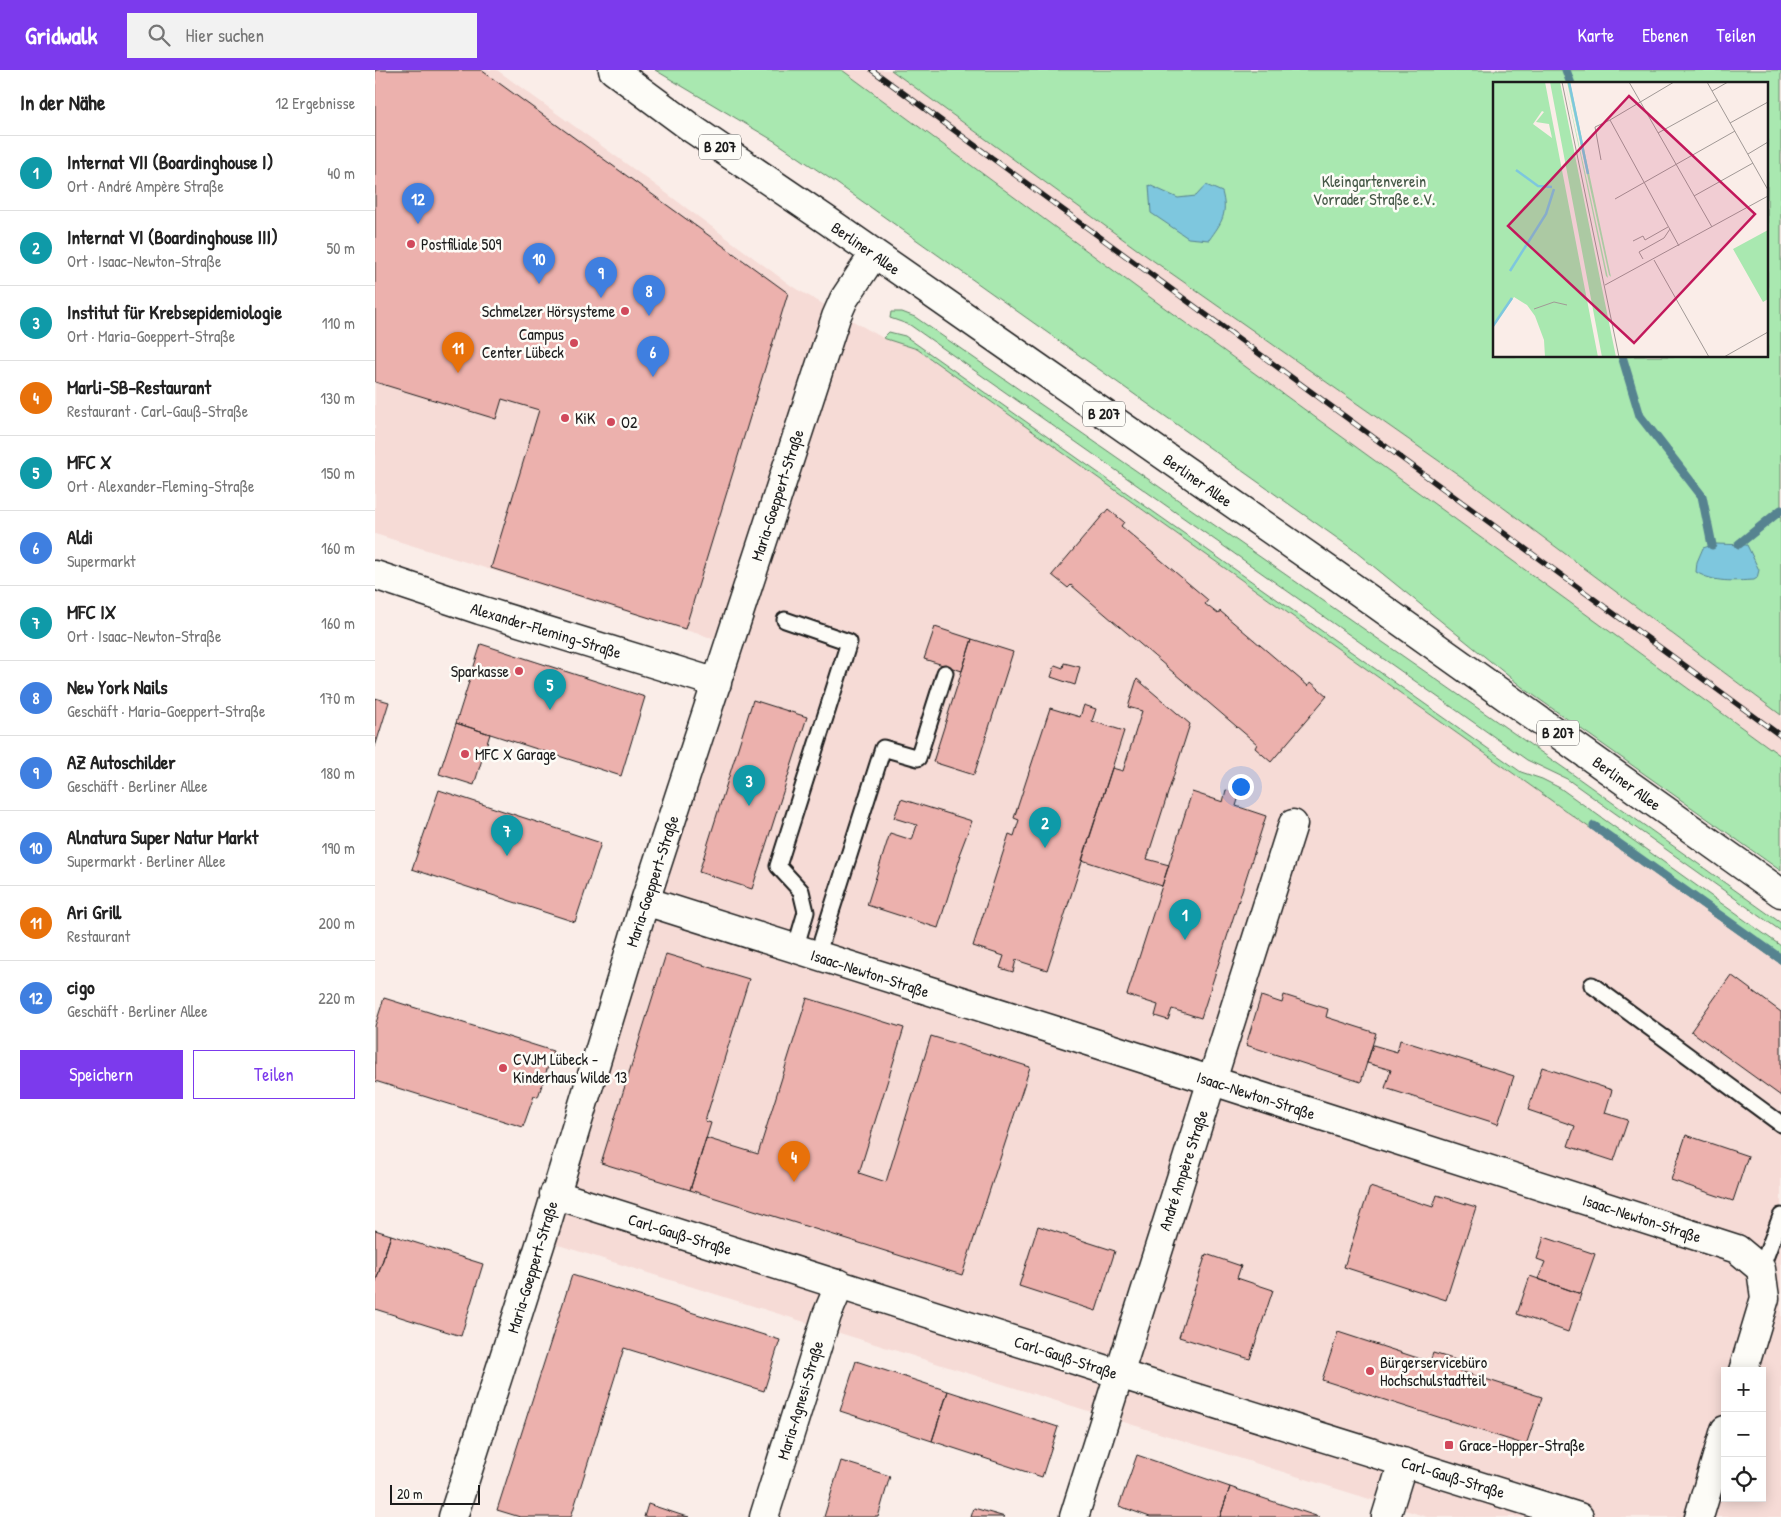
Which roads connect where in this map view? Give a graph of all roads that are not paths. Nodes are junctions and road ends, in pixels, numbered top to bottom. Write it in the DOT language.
graph roads {
  1 [pos="613,70"];
  2 [pos="874,254"];
  3 [pos="375,575"];
  4 [pos="785,620"];
  5 [pos="945,673"];
  6 [pos="717,683"];
  7 [pos="1293,824"];
  8 [pos="1781,893"];
  9 [pos="645,901"];
  10 [pos="806,952"];
  11 [pos="1592,985"];
  12 [pos="1211,1081"];
  13 [pos="1781,1124"];
  14 [pos="554,1194"];
  15 [pos="1781,1216"];
  16 [pos="1761,1269"];
  17 [pos="840,1284"];
  18 [pos="1744,1367"];
  19 [pos="1119,1374"];
  20 [pos="1721,1443"];
  21 [pos="1403,1462"];
  22 [pos="453,1517"];
  23 [pos="763,1517"];
  24 [pos="1073,1517"];
  25 [pos="1386,1517"];
  26 [pos="1579,1517"];
  27 [pos="1699,1517"];
  1 -- 2 [label="street, Berliner Allee / B 207"];
  2 -- 6 [label="street, Maria-Goeppert-Straße"];
  2 -- 8 [label="street, Berliner Allee / B 207"];
  3 -- 6 [label="street, Alexander-Fleming-Straße"];
  4 -- 10 [label="lane"];
  5 -- 10 [label="lane"];
  6 -- 9 [label="street, Maria-Goeppert-Straße"];
  7 -- 12 [label="street, André Ampère Straße"];
  9 -- 10 [label="street, Isaac-Newton-Straße"];
  9 -- 14 [label="street, Maria-Goeppert-Straße"];
  10 -- 12 [label="street, Isaac-Newton-Straße"];
  11 -- 13 [label="lane"];
  12 -- 16 [label="street, Isaac-Newton-Straße"];
  12 -- 19 [label="street, André Ampère Straße"];
  14 -- 17 [label="street, Carl-Gauß-Straße"];
  14 -- 22 [label="street, Maria-Goeppert-Straße"];
  15 -- 16 [label="lane"];
  16 -- 18 [label="street"];
  17 -- 19 [label="street, Carl-Gauß-Straße"];
  17 -- 23 [label="street, Maria-Agnesi-Straße"];
  19 -- 21 [label="street, Carl-Gauß-Straße"];
  19 -- 24 [label="street, André Ampère Straße"];
  20 -- 27 [label="street"];
  21 -- 25 [label="street"];
  21 -- 26 [label="street, Carl-Gauß-Straße"];
}
